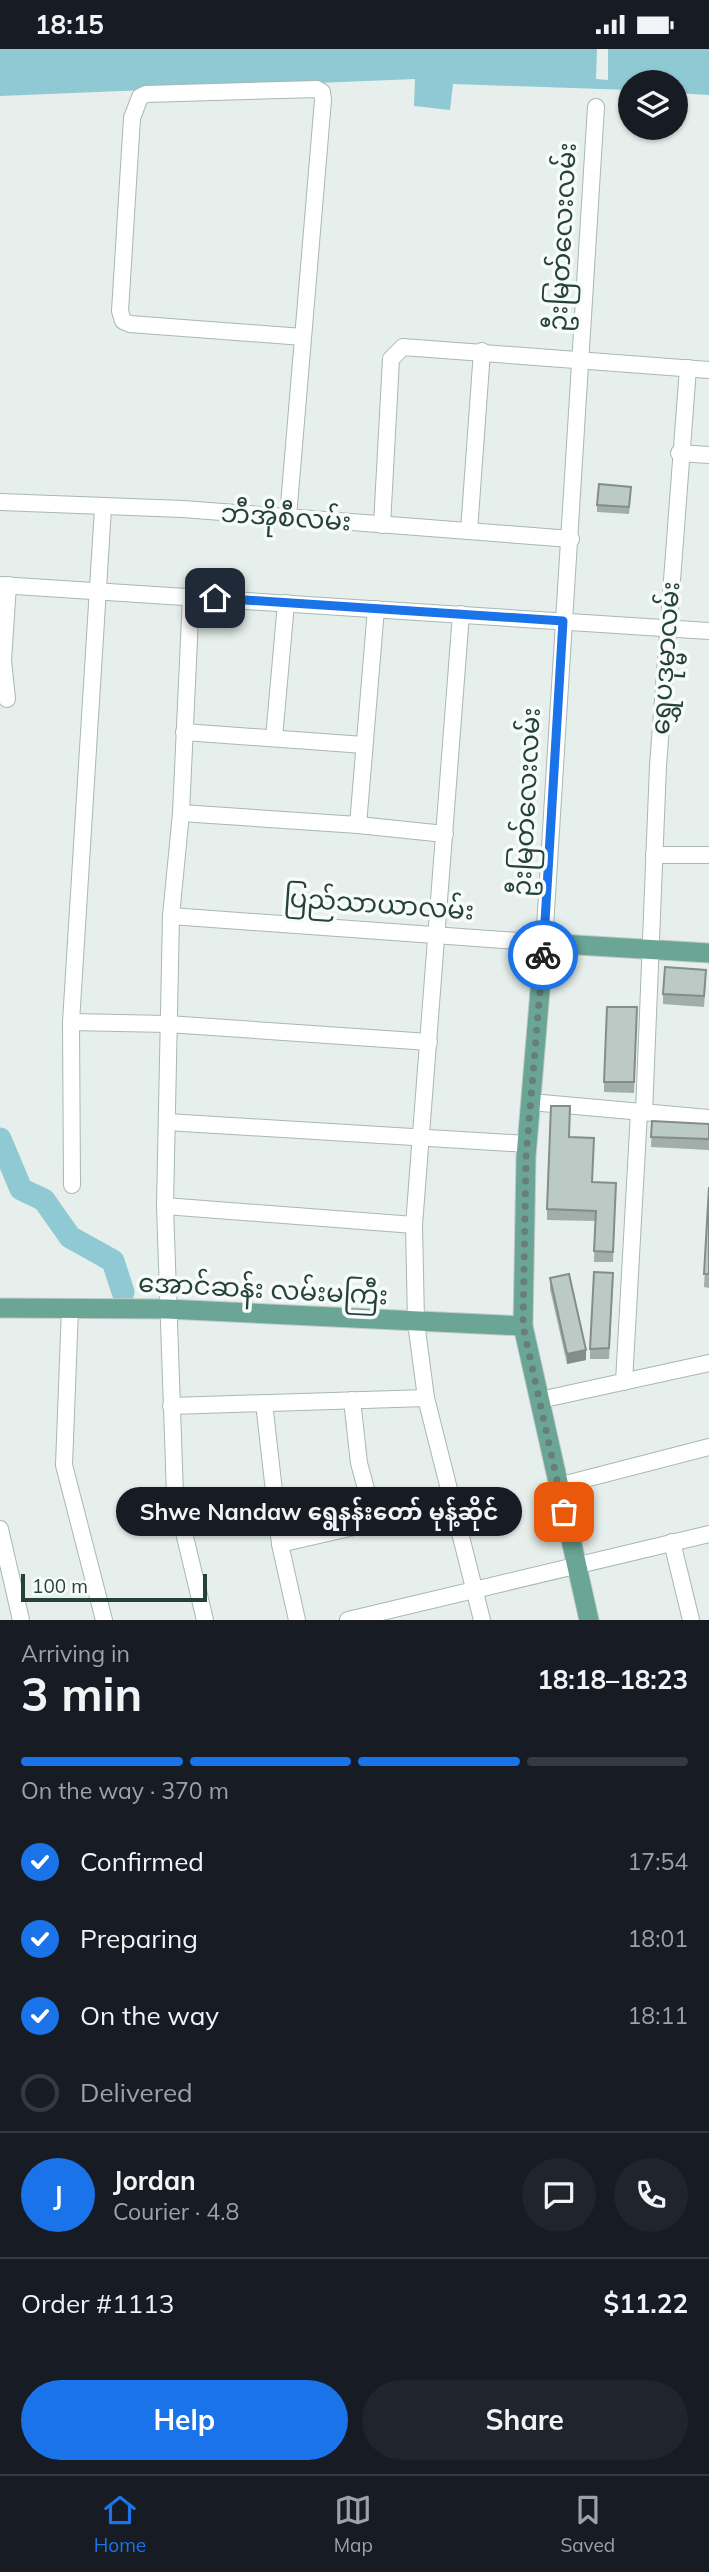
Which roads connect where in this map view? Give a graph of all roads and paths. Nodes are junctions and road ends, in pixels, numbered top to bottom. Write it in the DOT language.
graph roads {
  1 [pos="596,107"];
  2 [pos="303,337"];
  3 [pos="482,351"];
  4 [pos="581,359"];
  5 [pos="688,368"];
  6 [pos="709,370"];
  7 [pos="679,453"];
  8 [pos="709,455"];
  9 [pos="0,502"];
  10 [pos="103,508"];
  11 [pos="288,517"];
  12 [pos="382,525"];
  13 [pos="469,531"];
  14 [pos="571,539"];
  15 [pos="4,585"];
  16 [pos="99,590"];
  17 [pos="191,596"];
  18 [pos="286,603"];
  19 [pos="376,608"];
  20 [pos="461,614"];
  21 [pos="563,621"];
  22 [pos="667,629"];
  23 [pos="709,631"];
  24 [pos="7,699"];
  25 [pos="184,732"];
  26 [pos="274,738"];
  27 [pos="364,745"];
  28 [pos="181,813"];
  29 [pos="358,825"];
  30 [pos="445,834"];
  31 [pos="654,855"];
  32 [pos="709,855"];
  33 [pos="171,916"];
  34 [pos="438,933"];
  35 [pos="544,943"];
  36 [pos="650,949"];
  37 [pos="709,953"];
  38 [pos="71,1022"];
  39 [pos="168,1024"];
  40 [pos="429,1042"];
  41 [pos="531,1102"];
  42 [pos="642,1112"];
  43 [pos="709,1118"];
  44 [pos="167,1122"];
  45 [pos="421,1135"];
  46 [pos="527,1144"];
  47 [pos="72,1185"];
  48 [pos="165,1206"];
  49 [pos="414,1225"];
  50 [pos="0,1308"];
  51 [pos="70,1308"];
  52 [pos="167,1309"];
  53 [pos="416,1322"];
  54 [pos="523,1326"];
  55 [pos="709,1363"];
  56 [pos="624,1382"];
  57 [pos="426,1398"];
  58 [pos="352,1400"];
  59 [pos="540,1400"];
  60 [pos="264,1403"];
  61 [pos="171,1406"];
  62 [pos="709,1447"];
  63 [pos="558,1486"];
  64 [pos="453,1504"];
  65 [pos="375,1522"];
  66 [pos="0,1529"];
  67 [pos="709,1534"];
  68 [pos="672,1542"];
  69 [pos="280,1544"];
  70 [pos="576,1565"];
  71 [pos="475,1590"];
  72 [pos="387,1615"];
  73 [pos="21,1620"];
  74 [pos="104,1620"];
  75 [pos="205,1620"];
  76 [pos="297,1620"];
  77 [pos="348,1620"];
  78 [pos="482,1620"];
  79 [pos="590,1620"];
  80 [pos="691,1620"];
  1 -- 4 [label="street, ဦးမြတ်လေးလမ်း"];
  2 -- 2 [label="street"];
  2 -- 11 [label="street"];
  3 -- 4 [label="street"];
  3 -- 12 [label="street"];
  3 -- 13 [label="street"];
  4 -- 5 [label="street"];
  4 -- 14 [label="street, ဦးမြတ်လေးလမ်း"];
  5 -- 6 [label="street"];
  5 -- 7 [label="street, ရွှေပဒုမ္မာလမ်း"];
  7 -- 8 [label="street"];
  7 -- 22 [label="street, ရွှေပဒုမ္မာလမ်း"];
  9 -- 10 [label="street, ဘီအိုစီလမ်း"];
  10 -- 11 [label="street, ဘီအိုစီလမ်း"];
  10 -- 16 [label="street"];
  11 -- 12 [label="street, ဘီအိုစီလမ်း"];
  12 -- 13 [label="street, ဘီအိုစီလမ်း"];
  13 -- 14 [label="street, ဘီအိုစီလမ်း"];
  14 -- 21 [label="street, ဦးမြတ်လေးလမ်း"];
  15 -- 16 [label="street"];
  15 -- 24 [label="street"];
  16 -- 17 [label="street"];
  16 -- 38 [label="street"];
  17 -- 18 [label="street"];
  17 -- 25 [label="street"];
  18 -- 19 [label="street"];
  18 -- 26 [label="street"];
  19 -- 20 [label="street"];
  19 -- 27 [label="street"];
  20 -- 21 [label="street"];
  20 -- 30 [label="street"];
  21 -- 22 [label="street"];
  21 -- 35 [label="street, ဦးမြတ်လေးလမ်း"];
  22 -- 23 [label="street"];
  22 -- 31 [label="street, ရွှေပဒုမ္မာလမ်း"];
  25 -- 26 [label="street"];
  25 -- 28 [label="street"];
  26 -- 27 [label="street"];
  27 -- 29 [label="street"];
  28 -- 29 [label="street"];
  28 -- 33 [label="street"];
  29 -- 30 [label="street"];
  30 -- 34 [label="street"];
  31 -- 32 [label="street"];
  31 -- 36 [label="street, ရွှေပဒုမ္မာလမ်း"];
  33 -- 34 [label="street, ပြည်သာယာလမ်း"];
  33 -- 39 [label="street"];
  34 -- 35 [label="street, ပြည်သာယာလမ်း"];
  34 -- 40 [label="street"];
  35 -- 36 [label="main road, ပြည်သာယာလမ်း"];
  35 -- 41 [label="main road, ဦးမြတ်လေးလမ်း"];
  36 -- 37 [label="main road, ပြည်သာယာလမ်း"];
  36 -- 42 [label="street, ရွှေပဒုမ္မာလမ်း"];
  38 -- 39 [label="street"];
  38 -- 47 [label="street"];
  39 -- 40 [label="street"];
  39 -- 44 [label="street"];
  40 -- 45 [label="street"];
  41 -- 42 [label="street"];
  41 -- 46 [label="main road, ဦးမြတ်လေးလမ်း"];
  42 -- 43 [label="street"];
  42 -- 56 [label="street, ရွှေပဒုမ္မာလမ်း"];
  44 -- 45 [label="street"];
  44 -- 48 [label="street"];
  45 -- 46 [label="street"];
  45 -- 49 [label="street"];
  46 -- 54 [label="main road, ဦးမြတ်လေးလမ်း"];
  48 -- 49 [label="street"];
  48 -- 52 [label="street"];
  49 -- 53 [label="street"];
  50 -- 51 [label="main road, အောင်ဆန်း လမ်းမကြီး"];
  51 -- 52 [label="main road, အောင်ဆန်း လမ်းမကြီး"];
  51 -- 74 [label="street"];
  52 -- 53 [label="main road, အောင်ဆန်း လမ်းမကြီး"];
  52 -- 61 [label="street"];
  53 -- 54 [label="main road, အောင်ဆန်း လမ်းမကြီး"];
  53 -- 57 [label="street"];
  54 -- 59 [label="main road, ဦးမြတ်လေးလမ်း"];
  55 -- 56 [label="street"];
  56 -- 59 [label="street"];
  57 -- 58 [label="street"];
  57 -- 64 [label="street"];
  58 -- 60 [label="street"];
  58 -- 65 [label="street"];
  59 -- 63 [label="main road, ဦးမြတ်လေးလမ်း"];
  60 -- 61 [label="street"];
  60 -- 69 [label="street"];
  61 -- 75 [label="street"];
  62 -- 63 [label="street"];
  63 -- 70 [label="main road, ဦးမြတ်လေးလမ်း"];
  64 -- 65 [label="street"];
  64 -- 71 [label="street"];
  65 -- 69 [label="street"];
  66 -- 73 [label="street"];
  67 -- 68 [label="street"];
  68 -- 70 [label="street"];
  68 -- 80 [label="street"];
  69 -- 76 [label="street"];
  70 -- 71 [label="street"];
  70 -- 79 [label="main road, ဦးမြတ်လေးလမ်း"];
  71 -- 72 [label="street"];
  71 -- 78 [label="street"];
  72 -- 77 [label="street"];
}
